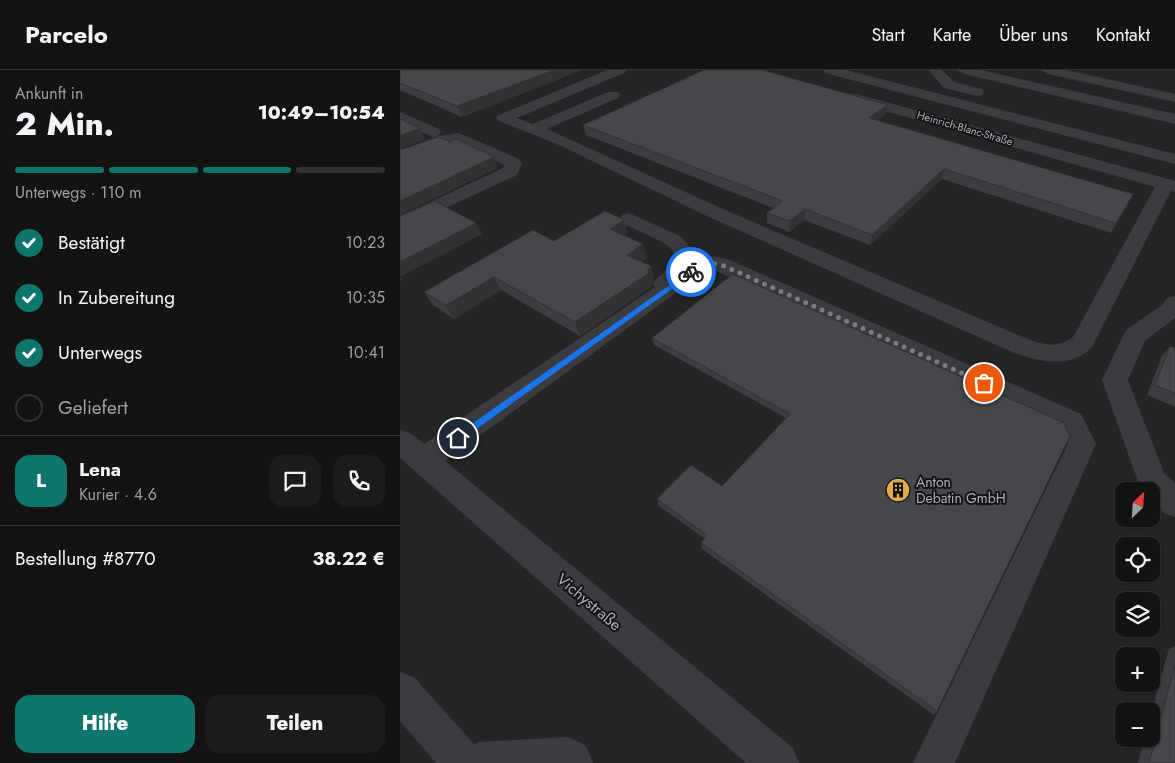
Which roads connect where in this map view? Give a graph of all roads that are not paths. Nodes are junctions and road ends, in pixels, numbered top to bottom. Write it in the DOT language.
graph roads {
  1 [pos="619,70"];
  2 [pos="830,70"];
  3 [pos="935,70"];
  4 [pos="964,70"];
  5 [pos="1000,70"];
  6 [pos="1048,70"];
  7 [pos="1018,83"];
  8 [pos="840,94"];
  9 [pos="613,95"];
  10 [pos="988,95"];
  11 [pos="1175,98"];
  12 [pos="1048,106"];
  13 [pos="1175,110"];
  14 [pos="1150,114"];
  15 [pos="400,117"];
  16 [pos="1175,120"];
  17 [pos="1175,127"];
  18 [pos="534,129"];
  19 [pos="433,132"];
  20 [pos="400,157"];
  21 [pos="1175,159"];
  22 [pos="1170,185"];
  23 [pos="629,219"];
  24 [pos="400,223"];
  25 [pos="1175,303"];
  26 [pos="413,453"];
  27 [pos="1175,503"];
  28 [pos="400,691"];
  29 [pos="463,763"];
  30 [pos="479,763"];
  31 [pos="572,763"];
  32 [pos="778,763"];
  33 [pos="934,763"];
  1 -- 18 [label="street"];
  2 -- 21 [label="street"];
  3 -- 10 [label="street"];
  4 -- 7 [label="street"];
  5 -- 13 [label="street"];
  6 -- 11 [label="street"];
  7 -- 12 [label="street"];
  7 -- 14 [label="street"];
  8 -- 22 [label="street, Heinrich-Blanc-Straße"];
  9 -- 18 [label="street"];
  14 -- 16 [label="street"];
  14 -- 17 [label="street"];
  15 -- 19 [label="street"];
  18 -- 22 [label="street"];
  20 -- 24 [label="street"];
  23 -- 26 [label="street"];
  25 -- 27 [label="street"];
  26 -- 32 [label="street, Vichystraße"];
  26 -- 33 [label="street"];
  28 -- 29 [label="street"];
  30 -- 31 [label="street"];
}
